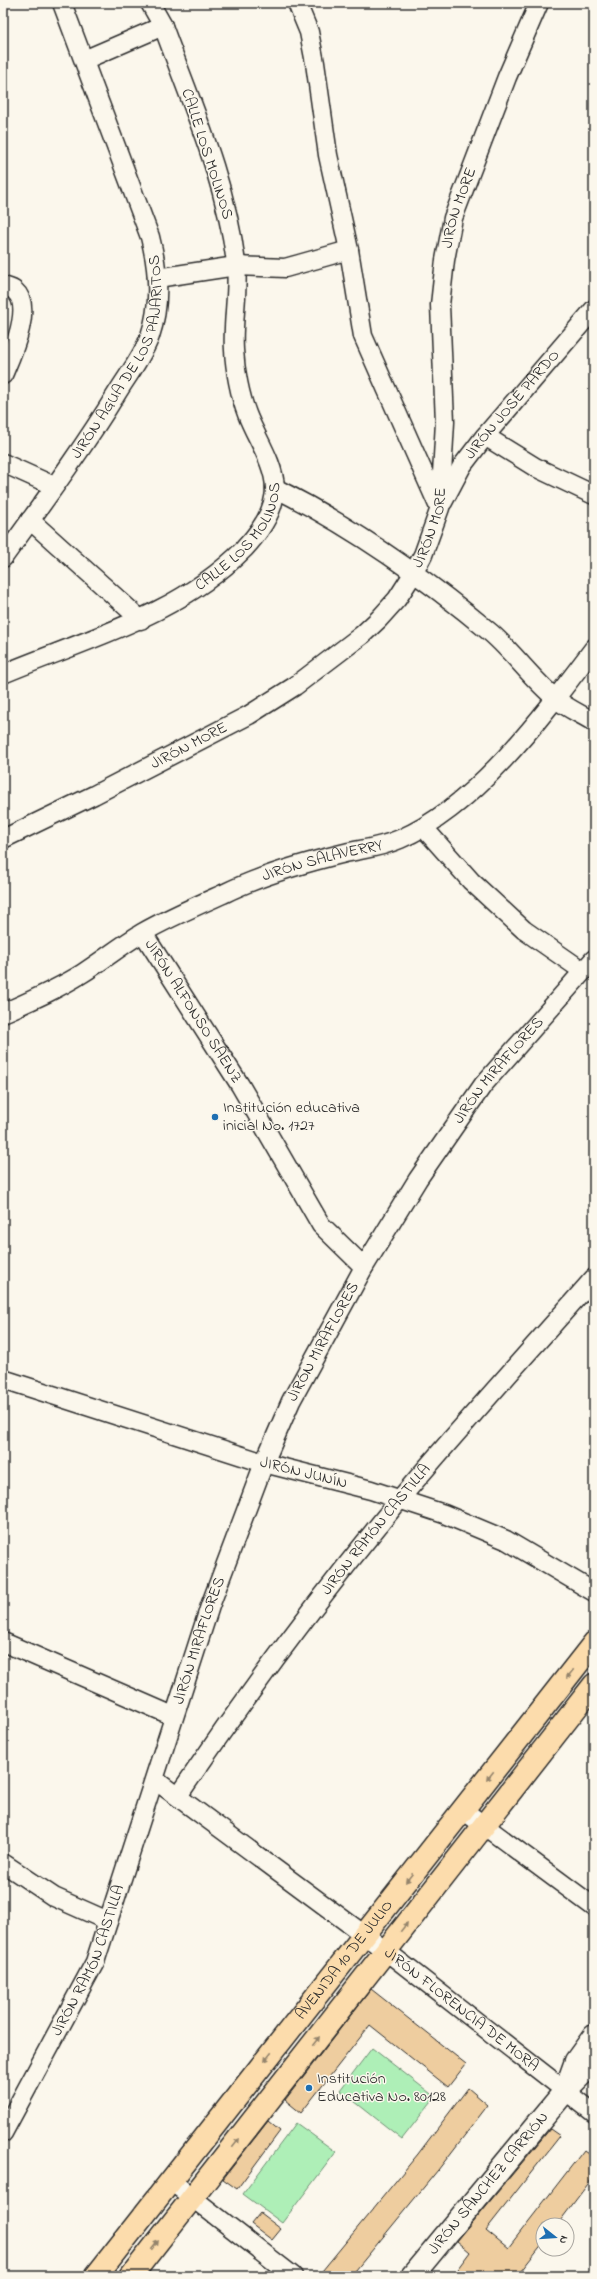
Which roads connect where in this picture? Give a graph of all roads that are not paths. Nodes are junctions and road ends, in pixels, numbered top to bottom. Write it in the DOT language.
graph roads {
  1 [pos="62,3"];
  2 [pos="150,3"];
  3 [pos="297,3"];
  4 [pos="539,3"];
  5 [pos="163,26"];
  6 [pos="84,60"];
  7 [pos="349,250"];
  8 [pos="236,266"];
  9 [pos="157,278"];
  10 [pos="3,286"];
  11 [pos="594,309"];
  12 [pos="3,375"];
  13 [pos="485,436"];
  14 [pos="3,463"];
  15 [pos="54,486"];
  16 [pos="275,488"];
  17 [pos="594,495"];
  18 [pos="440,508"];
  19 [pos="30,520"];
  20 [pos="3,558"];
  21 [pos="413,574"];
  22 [pos="141,620"];
  23 [pos="594,648"];
  24 [pos="3,674"];
  25 [pos="555,698"];
  26 [pos="594,722"];
  27 [pos="424,828"];
  28 [pos="3,840"];
  29 [pos="143,933"];
  30 [pos="589,965"];
  31 [pos="3,1013"];
  32 [pos="364,1267"];
  33 [pos="594,1278"];
  34 [pos="3,1379"];
  35 [pos="264,1463"];
  36 [pos="401,1498"];
  37 [pos="594,1592"];
  38 [pos="3,1642"];
  39 [pos="594,1643"];
  40 [pos="594,1685"];
  41 [pos="173,1716"];
  42 [pos="155,1780"];
  43 [pos="178,1796"];
  44 [pos="463,1810"];
  45 [pos="483,1825"];
  46 [pos="3,1863"];
  47 [pos="594,1907"];
  48 [pos="108,1921"];
  49 [pos="364,1935"];
  50 [pos="386,1951"];
  51 [pos="594,2036"];
  52 [pos="594,2062"];
  53 [pos="565,2091"];
  54 [pos="594,2113"];
  55 [pos="3,2133"];
  56 [pos="171,2181"];
  57 [pos="192,2198"];
  58 [pos="96,2276"];
  59 [pos="131,2276"];
  60 [pos="293,2276"];
  61 [pos="412,2276"];
  1 -- 6 [label="street, JIRÓN AGUA DE LOS PAJARITOS"];
  2 -- 5 [label="street, CALLE LOS MOLINOS"];
  3 -- 7 [label="street"];
  4 -- 18 [label="street, JIRÓN MORE"];
  5 -- 6 [label="street"];
  5 -- 8 [label="street, CALLE LOS MOLINOS"];
  6 -- 9 [label="street, JIRÓN AGUA DE LOS PAJARITOS"];
  7 -- 8 [label="street"];
  7 -- 18 [label="street"];
  8 -- 9 [label="street"];
  8 -- 16 [label="street, CALLE LOS MOLINOS"];
  9 -- 15 [label="street, JIRÓN AGUA DE LOS PAJARITOS"];
  10 -- 12 [label="street"];
  11 -- 13 [label="street, JIRÓN JOSÉ PARDO"];
  13 -- 17 [label="street"];
  13 -- 18 [label="street, JIRÓN JOSÉ PARDO"];
  14 -- 15 [label="street"];
  15 -- 19 [label="street, JIRÓN AGUA DE LOS PAJARITOS"];
  16 -- 21 [label="street"];
  16 -- 22 [label="street, CALLE LOS MOLINOS"];
  18 -- 21 [label="street, JIRÓN MORE"];
  19 -- 20 [label="street, JIRÓN AGUA DE LOS PAJARITOS"];
  19 -- 22 [label="street"];
  21 -- 25 [label="street"];
  21 -- 28 [label="street, JIRÓN MORE"];
  22 -- 24 [label="street, CALLE LOS MOLINOS"];
  23 -- 25 [label="street, JIRÓN SALAVERRY"];
  25 -- 26 [label="street"];
  25 -- 27 [label="street, JIRÓN SALAVERRY"];
  27 -- 29 [label="street, JIRÓN SALAVERRY"];
  27 -- 30 [label="street"];
  29 -- 31 [label="street, JIRÓN SALAVERRY"];
  29 -- 32 [label="street, JIRÓN ALFONSO SÁENZ"];
  30 -- 32 [label="street, JIRÓN MIRAFLORES"];
  32 -- 35 [label="street, JIRÓN MIRAFLORES"];
  33 -- 36 [label="street, JIRÓN RAMÓN CASTILLA"];
  34 -- 35 [label="street, JIRÓN JUNÍN"];
  35 -- 36 [label="street, JIRÓN JUNÍN"];
  35 -- 41 [label="street, JIRÓN MIRAFLORES"];
  36 -- 37 [label="street, JIRÓN JUNÍN"];
  36 -- 43 [label="street, JIRÓN RAMÓN CASTILLA"];
  38 -- 41 [label="street"];
  39 -- 44 [label="highway, AVENIDA 10 DE JULIO, one-way"];
  40 -- 45 [label="highway, AVENIDA 10 DE JULIO"];
  41 -- 42 [label="street, JIRÓN MIRAFLORES"];
  42 -- 43 [label="street, JIRÓN FLORENCIA DE MORA"];
  42 -- 48 [label="street, JIRÓN RAMÓN CASTILLA"];
  43 -- 49 [label="street, JIRÓN FLORENCIA DE MORA"];
  44 -- 45 [label="street"];
  44 -- 49 [label="highway, AVENIDA 10 DE JULIO, one-way"];
  45 -- 47 [label="street"];
  50 -- 45 [label="highway, AVENIDA 10 DE JULIO, one-way"];
  46 -- 48 [label="street"];
  48 -- 55 [label="street, JIRÓN RAMÓN CASTILLA"];
  49 -- 50 [label="street, JIRÓN FLORENCIA DE MORA"];
  49 -- 56 [label="highway, AVENIDA 10 DE JULIO, one-way"];
  50 -- 53 [label="street, JIRÓN FLORENCIA DE MORA"];
  57 -- 50 [label="highway, AVENIDA 10 DE JULIO, one-way"];
  51 -- 53 [label="main road"];
  52 -- 53 [label="main road"];
  53 -- 54 [label="street, JIRÓN FLORENCIA DE MORA"];
  53 -- 61 [label="main road, JIRÓN SÁNCHEZ CARRIÓN"];
  56 -- 57 [label="street"];
  56 -- 58 [label="highway, AVENIDA 10 DE JULIO"];
  59 -- 57 [label="highway, AVENIDA 10 DE JULIO, one-way"];
  57 -- 60 [label="street"];
}
